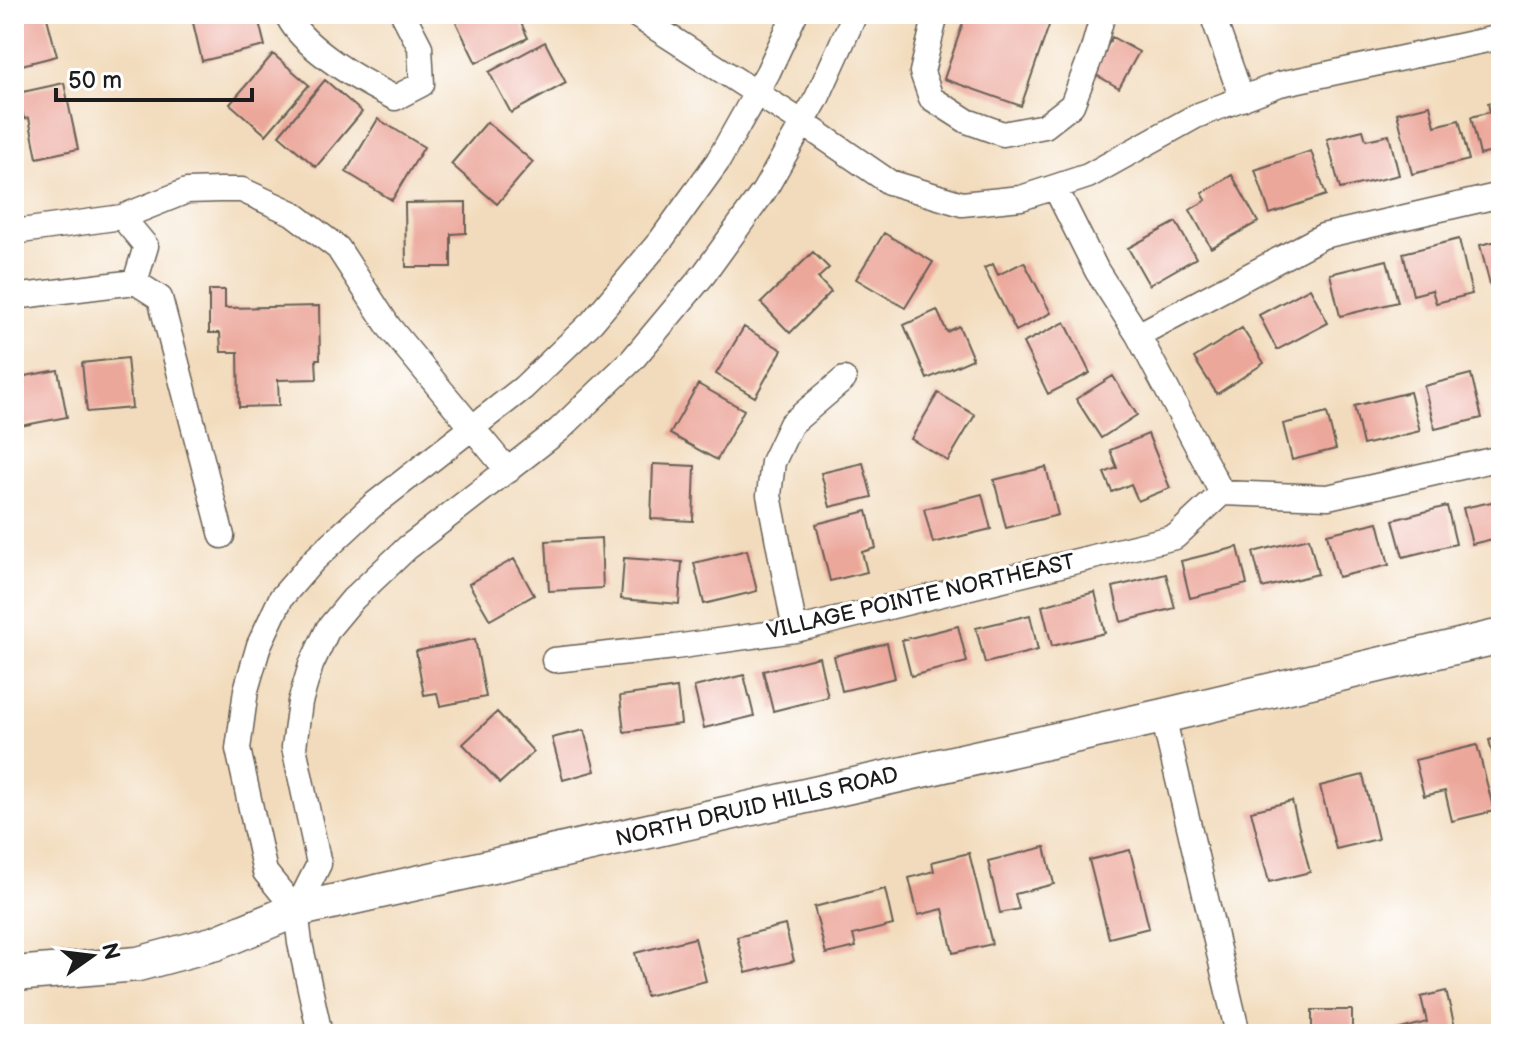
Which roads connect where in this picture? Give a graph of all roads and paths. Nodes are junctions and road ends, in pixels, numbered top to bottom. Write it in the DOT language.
graph roads {
  1 [pos="287,14"];
  2 [pos="403,14"];
  3 [pos="634,14"];
  4 [pos="795,14"];
  5 [pos="855,14"];
  6 [pos="936,14"];
  7 [pos="1103,14"];
  8 [pos="1212,14"];
  9 [pos="1501,37"];
  10 [pos="756,93"];
  11 [pos="1242,99"];
  12 [pos="803,123"];
  13 [pos="1055,187"];
  14 [pos="1501,195"];
  15 [pos="122,217"];
  16 [pos="14,232"];
  17 [pos="135,282"];
  18 [pos="14,297"];
  19 [pos="1138,335"];
  20 [pos="844,379"];
  21 [pos="473,429"];
  22 [pos="1501,458"];
  23 [pos="508,471"];
  24 [pos="1222,493"];
  25 [pos="222,536"];
  26 [pos="795,630"];
  27 [pos="1501,636"];
  28 [pos="554,660"];
  29 [pos="1163,716"];
  30 [pos="296,910"];
  31 [pos="14,974"];
  32 [pos="320,1034"];
  33 [pos="1238,1034"];
  1 -- 2 [label="street"];
  3 -- 10 [label="street"];
  4 -- 10 [label="street"];
  5 -- 12 [label="street"];
  6 -- 7 [label="street"];
  8 -- 11 [label="street"];
  9 -- 11 [label="street"];
  10 -- 12 [label="street"];
  10 -- 21 [label="street"];
  11 -- 13 [label="street"];
  12 -- 13 [label="street"];
  12 -- 23 [label="street"];
  13 -- 19 [label="street"];
  14 -- 19 [label="street"];
  15 -- 16 [label="street"];
  15 -- 17 [label="street"];
  15 -- 21 [label="street"];
  17 -- 18 [label="street"];
  17 -- 25 [label="street"];
  19 -- 24 [label="street"];
  20 -- 26 [label="street"];
  21 -- 23 [label="street"];
  21 -- 30 [label="street"];
  22 -- 24 [label="street"];
  23 -- 30 [label="street"];
  24 -- 26 [label="street, VILLAGE POINTE NORTHEAST"];
  26 -- 28 [label="street, VILLAGE POINTE NORTHEAST"];
  27 -- 29 [label="main road, NORTH DRUID HILLS ROAD"];
  29 -- 30 [label="main road, NORTH DRUID HILLS ROAD"];
  29 -- 33 [label="street"];
  30 -- 31 [label="main road, NORTH DRUID HILLS ROAD"];
  30 -- 32 [label="street"];
}
